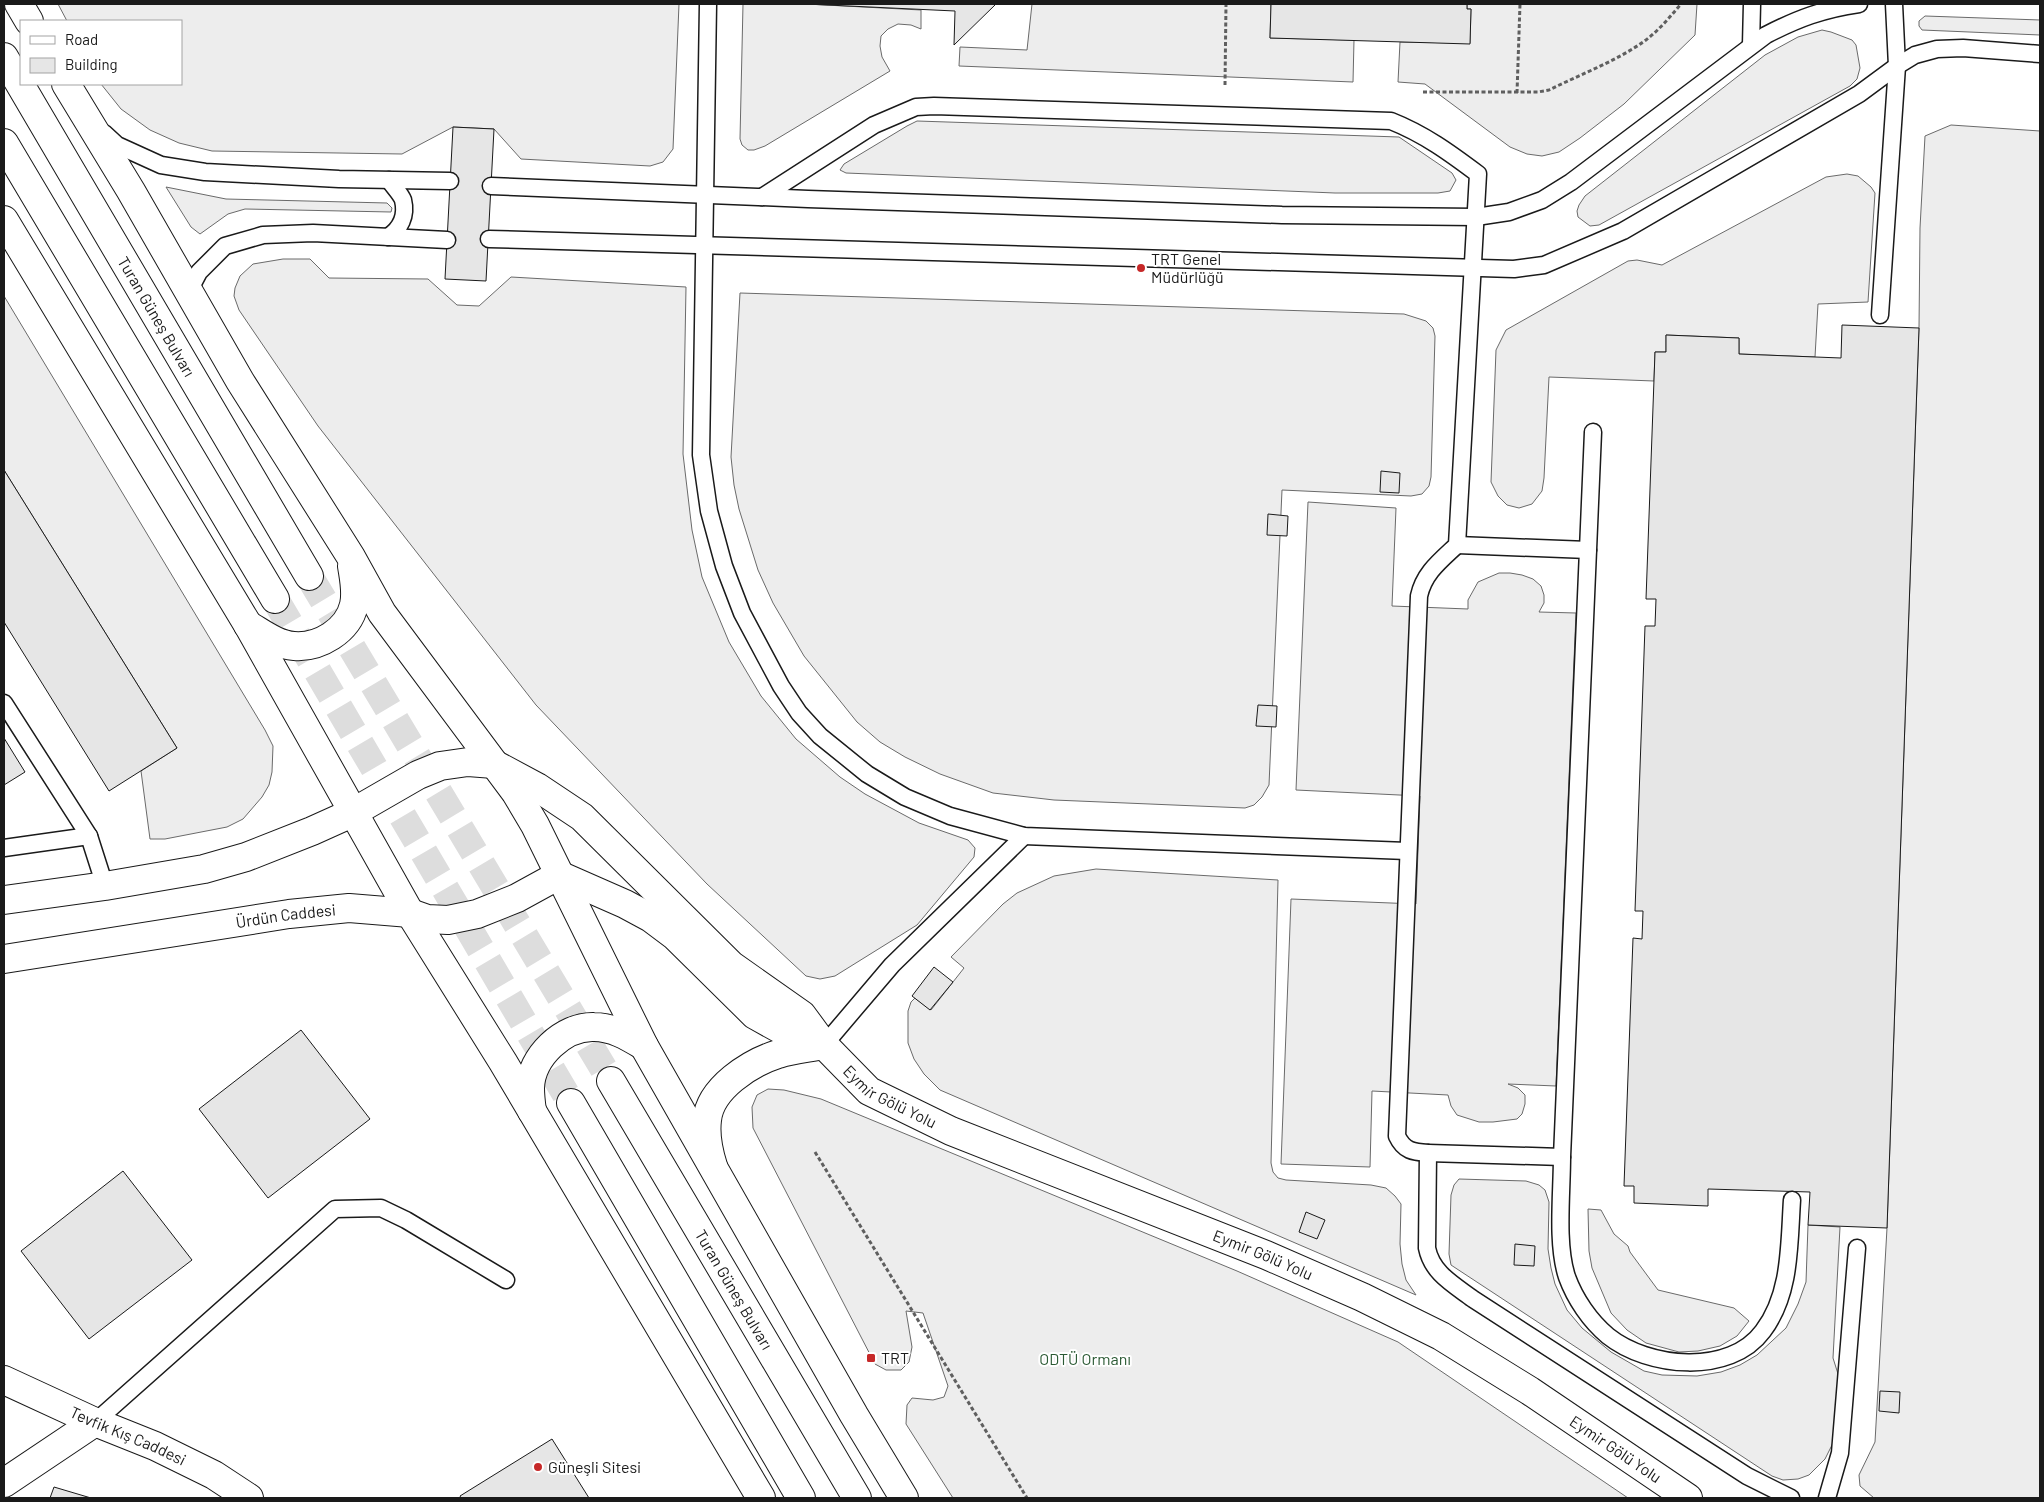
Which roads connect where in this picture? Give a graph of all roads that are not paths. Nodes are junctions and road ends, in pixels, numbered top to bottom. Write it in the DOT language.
graph roads {
  1 [pos="19,4"];
  2 [pos="708,4"];
  3 [pos="1752,4"];
  4 [pos="1859,4"];
  5 [pos="1894,4"];
  6 [pos="28,20"];
  7 [pos="1751,45"];
  8 [pos="2040,54"];
  9 [pos="4,57"];
  10 [pos="1897,66"];
  11 [pos="20,84"];
  12 [pos="21,85"];
  13 [pos="67,85"];
  14 [pos="86,117"];
  15 [pos="4,143"];
  16 [pos="389,180"];
  17 [pos="450,181"];
  18 [pos="491,186"];
  19 [pos="705,195"];
  20 [pos="762,197"];
  21 [pos="1476,217"];
  22 [pos="4,220"];
  23 [pos="388,237"];
  24 [pos="489,239"];
  25 [pos="447,240"];
  26 [pos="704,246"];
  27 [pos="1472,269"];
  28 [pos="190,291"];
  29 [pos="1880,315"];
  30 [pos="1593,432"];
  31 [pos="1457,545"];
  32 [pos="1588,550"];
  33 [pos="351,557"];
  34 [pos="310,576"];
  35 [pos="275,599"];
  36 [pos="248,626"];
  37 [pos="4,703"];
  38 [pos="494,764"];
  39 [pos="352,813"];
  40 [pos="89,836"];
  41 [pos="1024,836"];
  42 [pos="4,848"];
  43 [pos="1407,851"];
  44 [pos="559,875"];
  45 [pos="105,886"];
  46 [pos="4,900"];
  47 [pos="410,913"];
  48 [pos="4,959"];
  49 [pos="824,1045"];
  50 [pos="644,1046"];
  51 [pos="611,1080"];
  52 [pos="571,1103"];
  53 [pos="532,1111"];
  54 [pos="1428,1153"];
  55 [pos="1562,1157"];
  56 [pos="713,1167"];
  57 [pos="1792,1200"];
  58 [pos="1857,1248"];
  59 [pos="506,1280"];
  60 [pos="4,1380"];
  61 [pos="95,1422"];
  62 [pos="4,1483"];
  63 [pos="249,1498"];
  64 [pos="761,1498"];
  65 [pos="801,1498"];
  66 [pos="857,1498"];
  67 [pos="904,1498"];
  68 [pos="1688,1498"];
  69 [pos="1791,1498"];
  70 [pos="1827,1498"];
  1 -- 6 [label="main road"];
  2 -- 19 [label="lane"];
  3 -- 7 [label="lane"];
  4 -- 7 [label="lane"];
  5 -- 10 [label="lane"];
  7 -- 21 [label="lane"];
  8 -- 10 [label="lane"];
  9 -- 11 [label="main road, Turan Güneş Bulvarı"];
  10 -- 27 [label="lane"];
  10 -- 29 [label="lane"];
  12 -- 34 [label="main road, Turan Güneş Bulvarı"];
  13 -- 14 [label="main road"];
  14 -- 16 [label="lane"];
  14 -- 28 [label="main road"];
  15 -- 35 [label="main road"];
  16 -- 17 [label="lane"];
  16 -- 23 [label="lane"];
  18 -- 19 [label="lane"];
  19 -- 20 [label="lane"];
  19 -- 26 [label="lane"];
  20 -- 21 [label="lane"];
  20 -- 21 [label="lane"];
  21 -- 27 [label="lane"];
  22 -- 36 [label="main road"];
  23 -- 25 [label="lane"];
  23 -- 28 [label="lane"];
  24 -- 26 [label="lane"];
  26 -- 27 [label="lane"];
  26 -- 41 [label="lane"];
  27 -- 31 [label="lane"];
  28 -- 33 [label="main road"];
  30 -- 32 [label="lane"];
  31 -- 32 [label="lane"];
  31 -- 43 [label="lane"];
  32 -- 55 [label="lane"];
  33 -- 36 [label="main road"];
  33 -- 38 [label="main road"];
  36 -- 39 [label="main road"];
  37 -- 40 [label="lane"];
  38 -- 39 [label="main road"];
  38 -- 44 [label="main road"];
  38 -- 49 [label="main road, Eymir Gölü Yolu"];
  39 -- 45 [label="main road"];
  39 -- 47 [label="main road"];
  40 -- 42 [label="lane"];
  40 -- 45 [label="lane"];
  41 -- 43 [label="lane"];
  41 -- 49 [label="lane"];
  43 -- 54 [label="lane"];
  44 -- 47 [label="main road, Ürdün Caddesi"];
  44 -- 49 [label="main road"];
  44 -- 50 [label="main road"];
  45 -- 46 [label="main road"];
  47 -- 48 [label="main road, Ürdün Caddesi"];
  47 -- 53 [label="main road"];
  49 -- 56 [label="main road"];
  49 -- 68 [label="main road, Eymir Gölü Yolu"];
  50 -- 53 [label="main road"];
  50 -- 56 [label="main road"];
  51 -- 66 [label="main road, Turan Güneş Bulvarı"];
  52 -- 65 [label="main road"];
  53 -- 64 [label="main road"];
  54 -- 55 [label="lane"];
  54 -- 69 [label="lane"];
  55 -- 57 [label="lane"];
  56 -- 67 [label="main road"];
  58 -- 70 [label="lane"];
  59 -- 61 [label="lane"];
  60 -- 61 [label="main road, Tevfik Kış Caddesi"];
  61 -- 62 [label="main road"];
  61 -- 63 [label="main road, Tevfik Kış Caddesi"];
}
